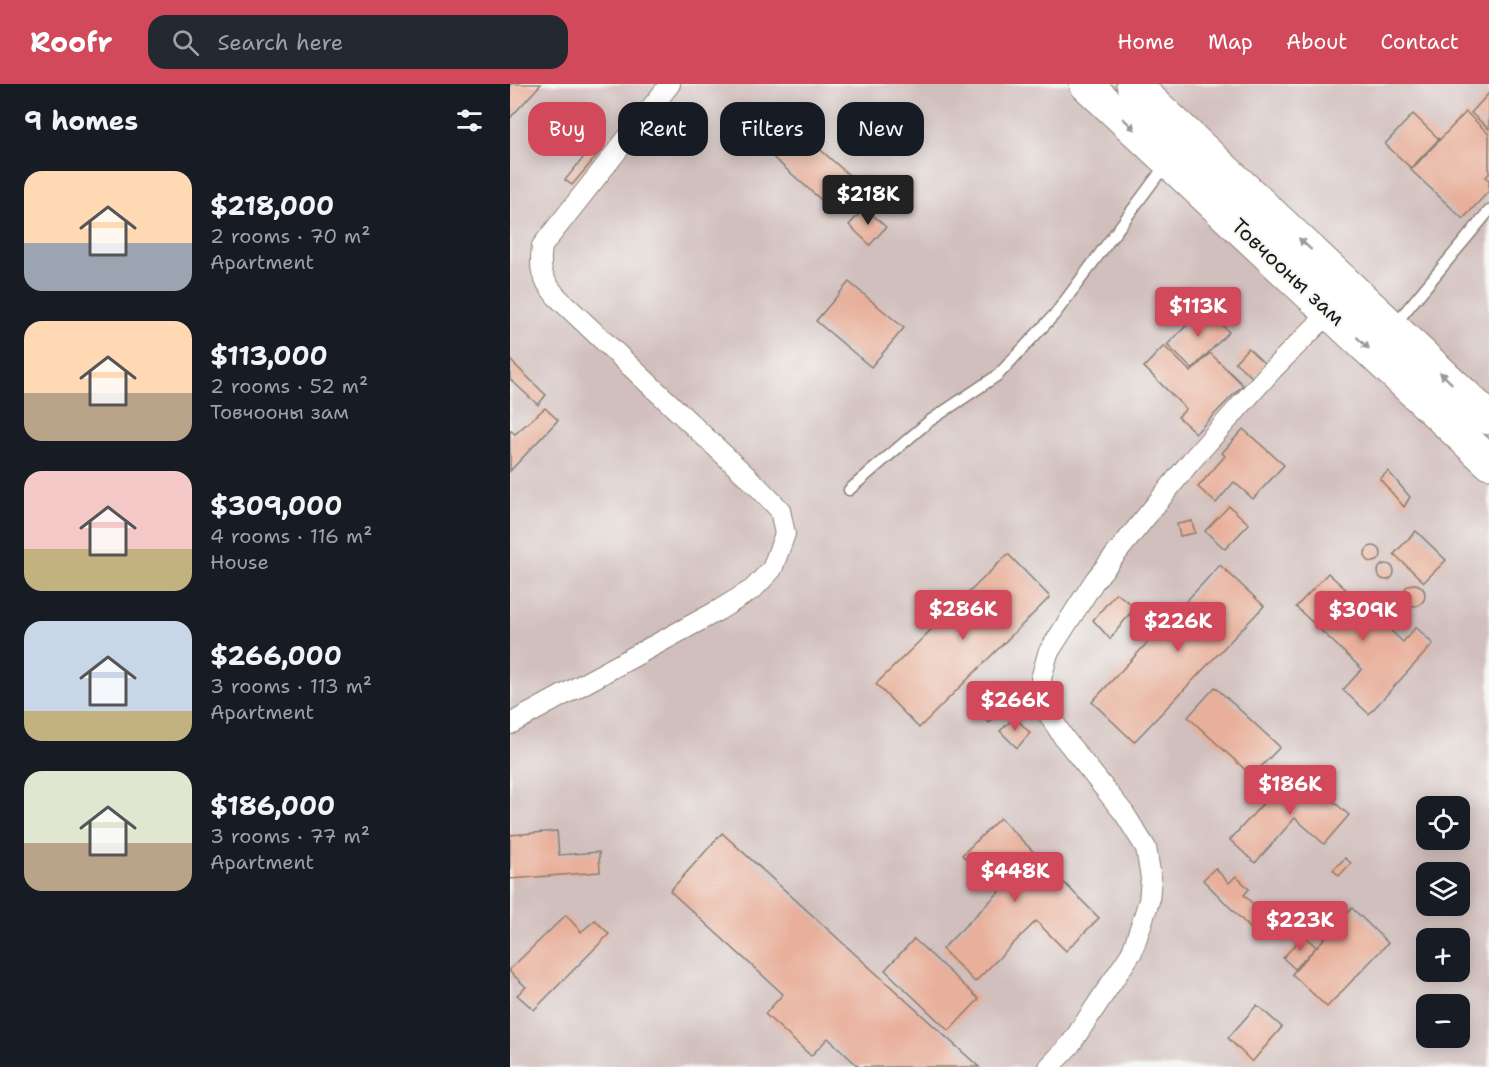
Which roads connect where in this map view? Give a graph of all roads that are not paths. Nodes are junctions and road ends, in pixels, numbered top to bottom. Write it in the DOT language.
graph roads {
  1 [pos="670,84"];
  2 [pos="1086,84"];
  3 [pos="1133,84"];
  4 [pos="1169,160"];
  5 [pos="1489,211"];
  6 [pos="1330,312"];
  7 [pos="1392,327"];
  8 [pos="1489,418"];
  9 [pos="1489,462"];
  10 [pos="849,490"];
  11 [pos="510,724"];
  12 [pos="1049,1067"];
  1 -- 11 [label="street"];
  2 -- 4 [label="highway, Товчооны зам, one-way"];
  7 -- 3 [label="highway, Товчооны зам, one-way"];
  4 -- 6 [label="highway, Товчооны зам"];
  4 -- 10 [label="lane"];
  5 -- 7 [label="lane"];
  6 -- 9 [label="highway, Товчооны зам, one-way"];
  6 -- 12 [label="street"];
  8 -- 7 [label="highway, Товчооны зам, one-way"];
}
